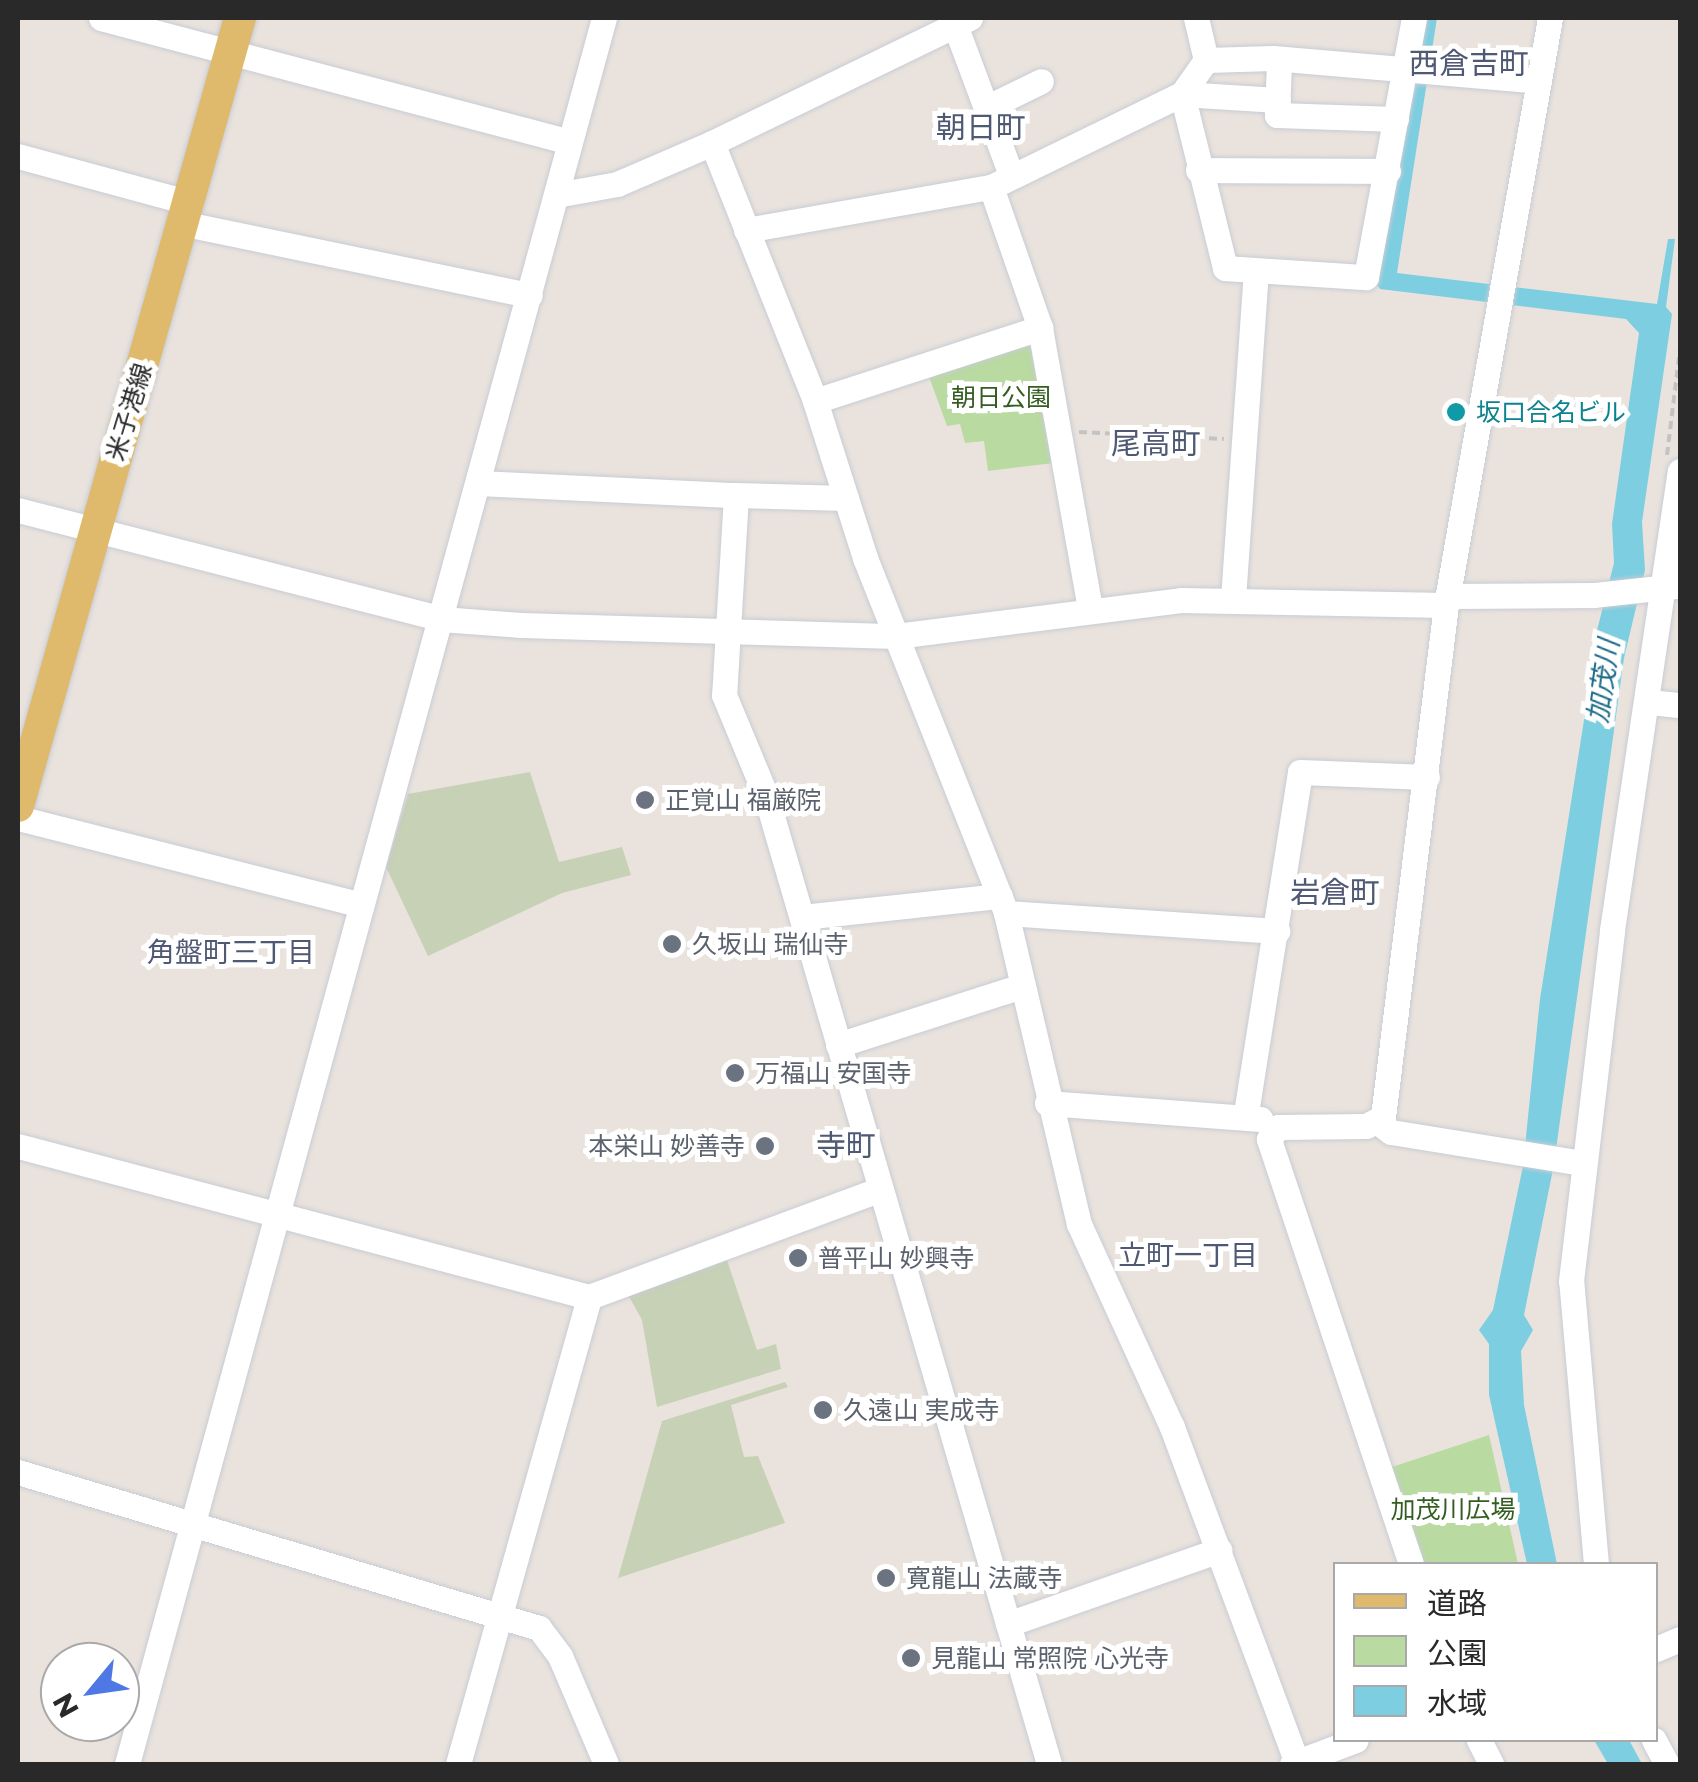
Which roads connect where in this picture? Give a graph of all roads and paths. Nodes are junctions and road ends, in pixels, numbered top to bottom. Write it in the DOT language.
graph roads {
  1 [pos="101,18"];
  2 [pos="240,18"];
  3 [pos="604,18"];
  4 [pos="1196,18"];
  5 [pos="1414,18"];
  6 [pos="1550,18"];
  7 [pos="963,21"];
  8 [pos="231,51"];
  9 [pos="1206,60"];
  10 [pos="1279,62"];
  11 [pos="1415,70"];
  12 [pos="1041,81"];
  13 [pos="1539,81"];
  14 [pos="1182,94"];
  15 [pos="1278,100"];
  16 [pos="986,108"];
  17 [pos="1396,119"];
  18 [pos="569,142"];
  19 [pos="712,144"];
  20 [pos="18,156"];
  21 [pos="1198,170"];
  22 [pos="1388,172"];
  23 [pos="1001,181"];
  24 [pos="556,196"];
  25 [pos="188,213"];
  26 [pos="746,230"];
  27 [pos="1256,272"];
  28 [pos="530,295"];
  29 [pos="1040,328"];
  30 [pos="815,402"];
  31 [pos="1062,432"];
  32 [pos="1244,440"];
  33 [pos="1680,472"];
  34 [pos="478,482"];
  35 [pos="736,495"];
  36 [pos="846,498"];
  37 [pos="18,510"];
  38 [pos="93,530"];
  39 [pos="1663,588"];
  40 [pos="1233,599"];
  41 [pos="1447,600"];
  42 [pos="1090,608"];
  43 [pos="441,619"];
  44 [pos="727,630"];
  45 [pos="896,636"];
  46 [pos="1649,702"];
  47 [pos="1680,705"];
  48 [pos="1427,777"];
  49 [pos="18,806"];
  50 [pos="18,818"];
  51 [pos="1003,904"];
  52 [pos="361,905"];
  53 [pos="802,917"];
  54 [pos="1277,931"];
  55 [pos="1022,986"];
  56 [pos="838,1044"];
  57 [pos="1047,1102"];
  58 [pos="1246,1113"];
  59 [pos="1378,1122"];
  60 [pos="1274,1130"];
  61 [pos="18,1146"];
  62 [pos="1572,1161"];
  63 [pos="879,1190"];
  64 [pos="276,1215"];
  65 [pos="588,1296"];
  66 [pos="18,1472"];
  67 [pos="190,1522"];
  68 [pos="1218,1550"];
  69 [pos="1410,1562"];
  70 [pos="1596,1562"];
  71 [pos="500,1617"];
  72 [pos="1008,1624"];
  73 [pos="1351,1742"];
  74 [pos="1655,1742"];
  75 [pos="127,1764"];
  76 [pos="458,1764"];
  77 [pos="606,1764"];
  78 [pos="1049,1764"];
  79 [pos="1295,1764"];
  80 [pos="1667,1764"];
  1 -- 8 [label="street"];
  2 -- 8 [label="main road, 米子港線"];
  3 -- 18 [label="street"];
  4 -- 9 [label="street"];
  5 -- 11 [label="street"];
  6 -- 13 [label="street"];
  7 -- 16 [label="street"];
  7 -- 19 [label="street"];
  8 -- 18 [label="street"];
  8 -- 25 [label="main road, 米子港線"];
  9 -- 10 [label="street"];
  9 -- 14 [label="street"];
  10 -- 11 [label="street"];
  10 -- 15 [label="street"];
  11 -- 13 [label="street"];
  11 -- 17 [label="street"];
  12 -- 16 [label="street"];
  13 -- 41 [label="street"];
  14 -- 15 [label="street"];
  14 -- 21 [label="street"];
  14 -- 23 [label="street"];
  15 -- 17 [label="street"];
  16 -- 23 [label="street"];
  17 -- 22 [label="street"];
  18 -- 24 [label="street"];
  19 -- 24 [label="street"];
  19 -- 26 [label="street"];
  20 -- 25 [label="street"];
  21 -- 22 [label="street"];
  21 -- 27 [label="street"];
  22 -- 27 [label="street"];
  23 -- 26 [label="street"];
  23 -- 29 [label="street"];
  24 -- 28 [label="street"];
  25 -- 28 [label="street"];
  25 -- 38 [label="main road, 米子港線"];
  26 -- 30 [label="street"];
  27 -- 32 [label="street"];
  28 -- 34 [label="street"];
  29 -- 30 [label="street"];
  29 -- 31 [label="street"];
  30 -- 36 [label="street"];
  31 -- 32 [label="path"];
  31 -- 42 [label="street"];
  32 -- 40 [label="street"];
  33 -- 39 [label="street"];
  34 -- 35 [label="street"];
  34 -- 43 [label="street"];
  35 -- 36 [label="street"];
  35 -- 44 [label="street"];
  36 -- 45 [label="street"];
  37 -- 38 [label="street"];
  38 -- 43 [label="street"];
  38 -- 49 [label="main road, 米子港線"];
  39 -- 41 [label="street"];
  39 -- 46 [label="street"];
  40 -- 41 [label="street"];
  40 -- 42 [label="street"];
  41 -- 48 [label="street"];
  42 -- 45 [label="street"];
  43 -- 44 [label="street"];
  43 -- 52 [label="street"];
  44 -- 45 [label="street"];
  44 -- 53 [label="street"];
  45 -- 51 [label="street"];
  46 -- 47 [label="street"];
  46 -- 62 [label="street"];
  48 -- 54 [label="street"];
  48 -- 59 [label="street"];
  50 -- 52 [label="street"];
  51 -- 53 [label="street"];
  51 -- 54 [label="street"];
  51 -- 55 [label="street"];
  52 -- 64 [label="street"];
  53 -- 56 [label="street"];
  54 -- 58 [label="street"];
  55 -- 56 [label="street"];
  55 -- 57 [label="street"];
  56 -- 63 [label="street"];
  57 -- 58 [label="street"];
  57 -- 68 [label="street"];
  58 -- 60 [label="street"];
  59 -- 60 [label="street"];
  59 -- 62 [label="street"];
  60 -- 69 [label="street"];
  61 -- 64 [label="street"];
  62 -- 70 [label="street"];
  63 -- 65 [label="street"];
  63 -- 72 [label="street"];
  64 -- 65 [label="street"];
  64 -- 67 [label="street"];
  65 -- 71 [label="street"];
  66 -- 67 [label="street"];
  67 -- 71 [label="street"];
  67 -- 75 [label="street"];
  68 -- 72 [label="street"];
  68 -- 79 [label="street"];
  71 -- 76 [label="street"];
  71 -- 77 [label="street"];
  72 -- 78 [label="street"];
  73 -- 79 [label="street"];
  74 -- 80 [label="street"];
}
